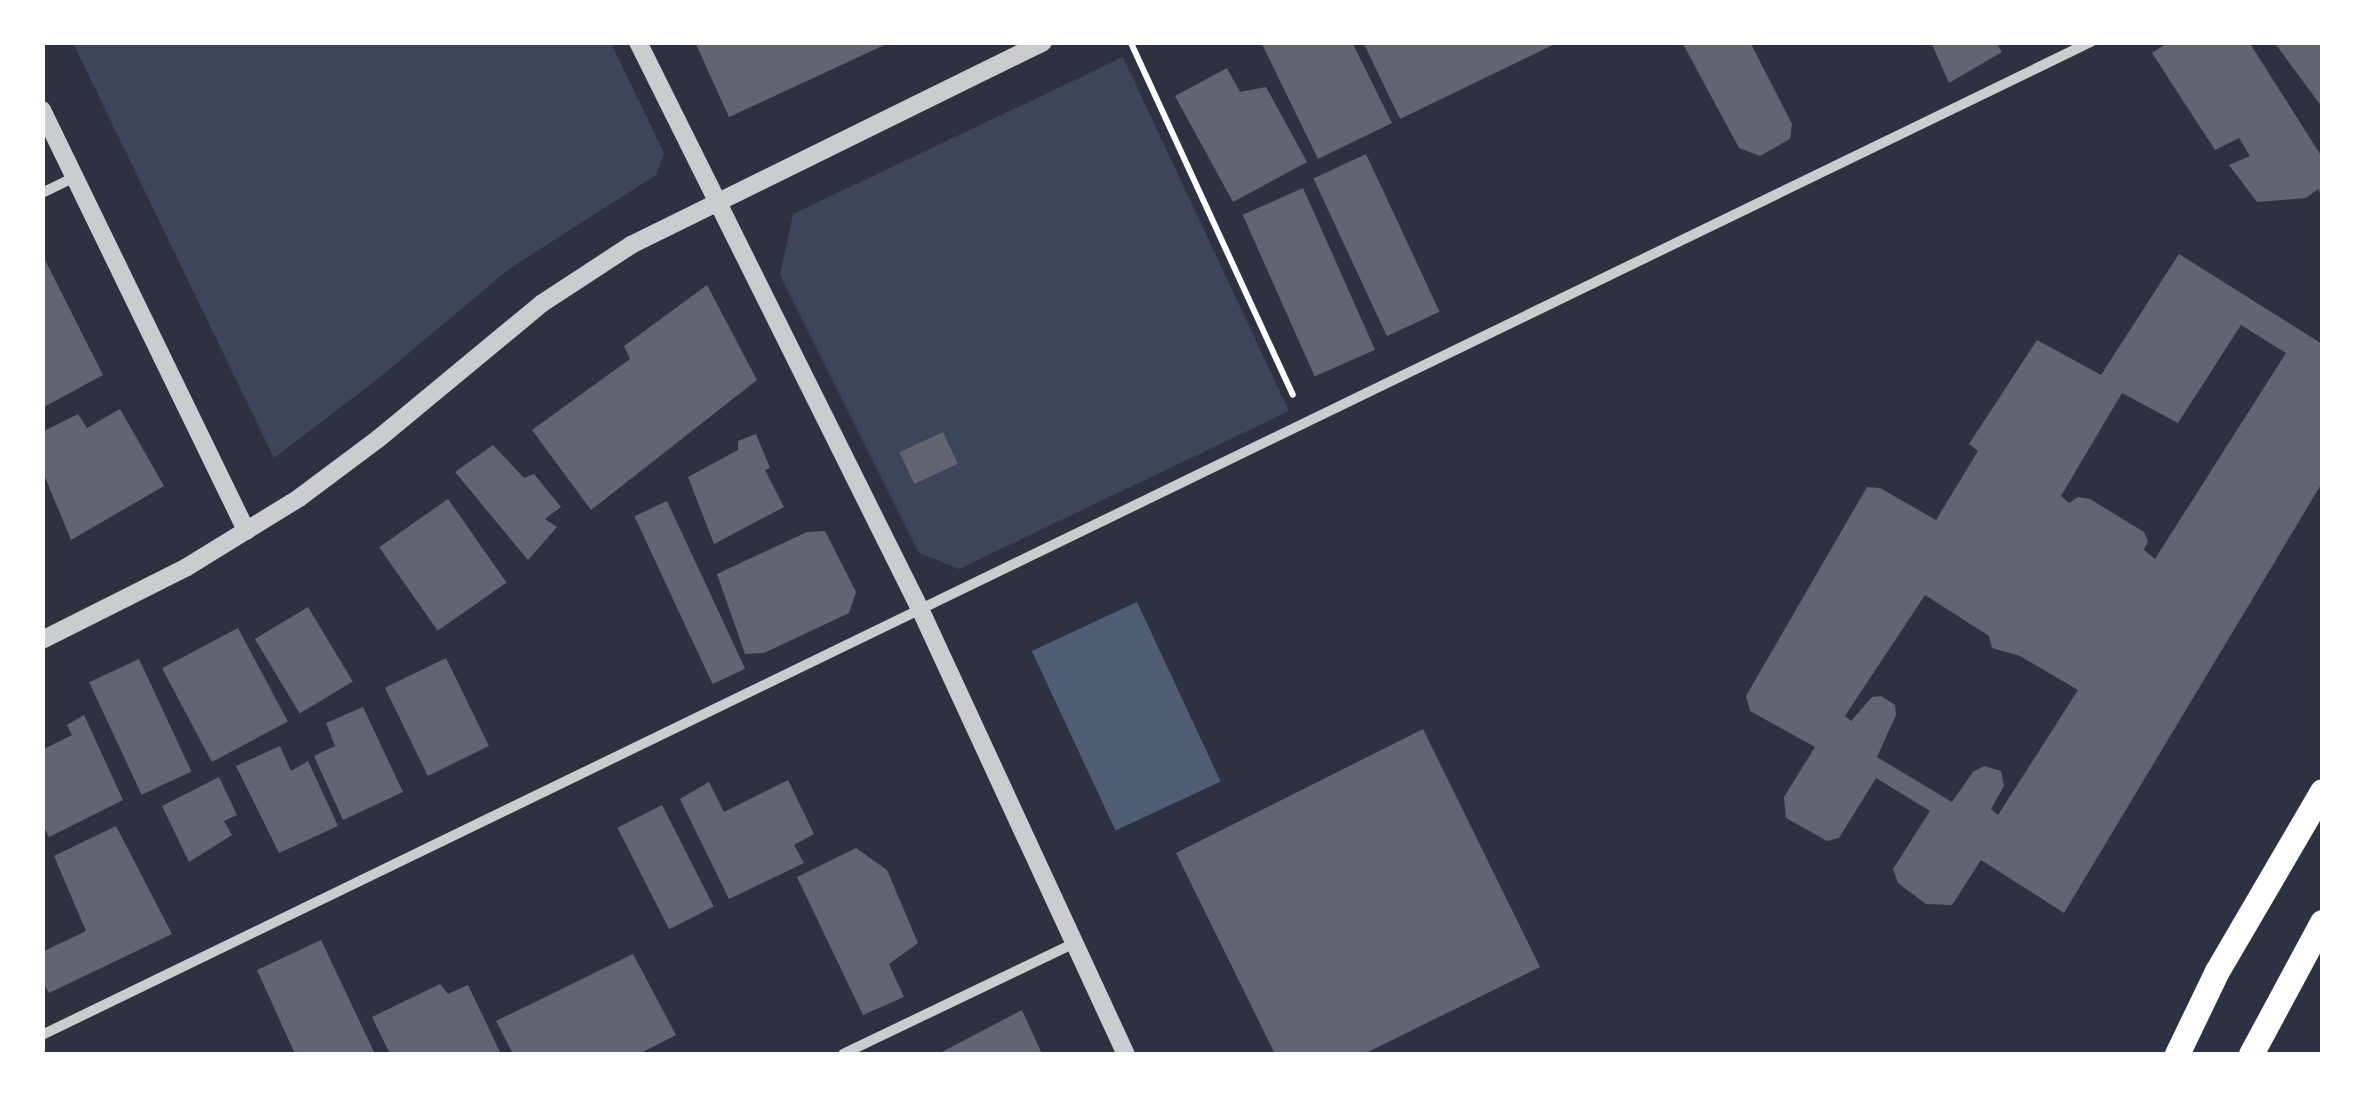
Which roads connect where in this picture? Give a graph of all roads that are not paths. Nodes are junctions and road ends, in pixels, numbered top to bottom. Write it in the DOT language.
graph roads {
  1 [pos="638,42"];
  2 [pos="1043,42"];
  3 [pos="2090,42"];
  4 [pos="42,110"];
  5 [pos="75,178"];
  6 [pos="42,193"];
  7 [pos="715,201"];
  8 [pos="246,532"];
  9 [pos="921,611"];
  10 [pos="42,640"];
  11 [pos="2322,791"];
  12 [pos="2322,922"];
  13 [pos="1073,944"];
  14 [pos="42,1035"];
  15 [pos="842,1054"];
  16 [pos="1126,1054"];
  17 [pos="2177,1054"];
  18 [pos="2252,1054"];
  1 -- 7 [label="street"];
  2 -- 7 [label="street"];
  3 -- 9 [label="street"];
  4 -- 5 [label="street"];
  5 -- 6 [label="street"];
  5 -- 8 [label="street"];
  7 -- 8 [label="street"];
  7 -- 9 [label="street"];
  8 -- 10 [label="street"];
  9 -- 13 [label="street"];
  9 -- 14 [label="street"];
  11 -- 17 [label="main road"];
  12 -- 18 [label="main road"];
  13 -- 15 [label="street"];
  13 -- 16 [label="street"];
}
